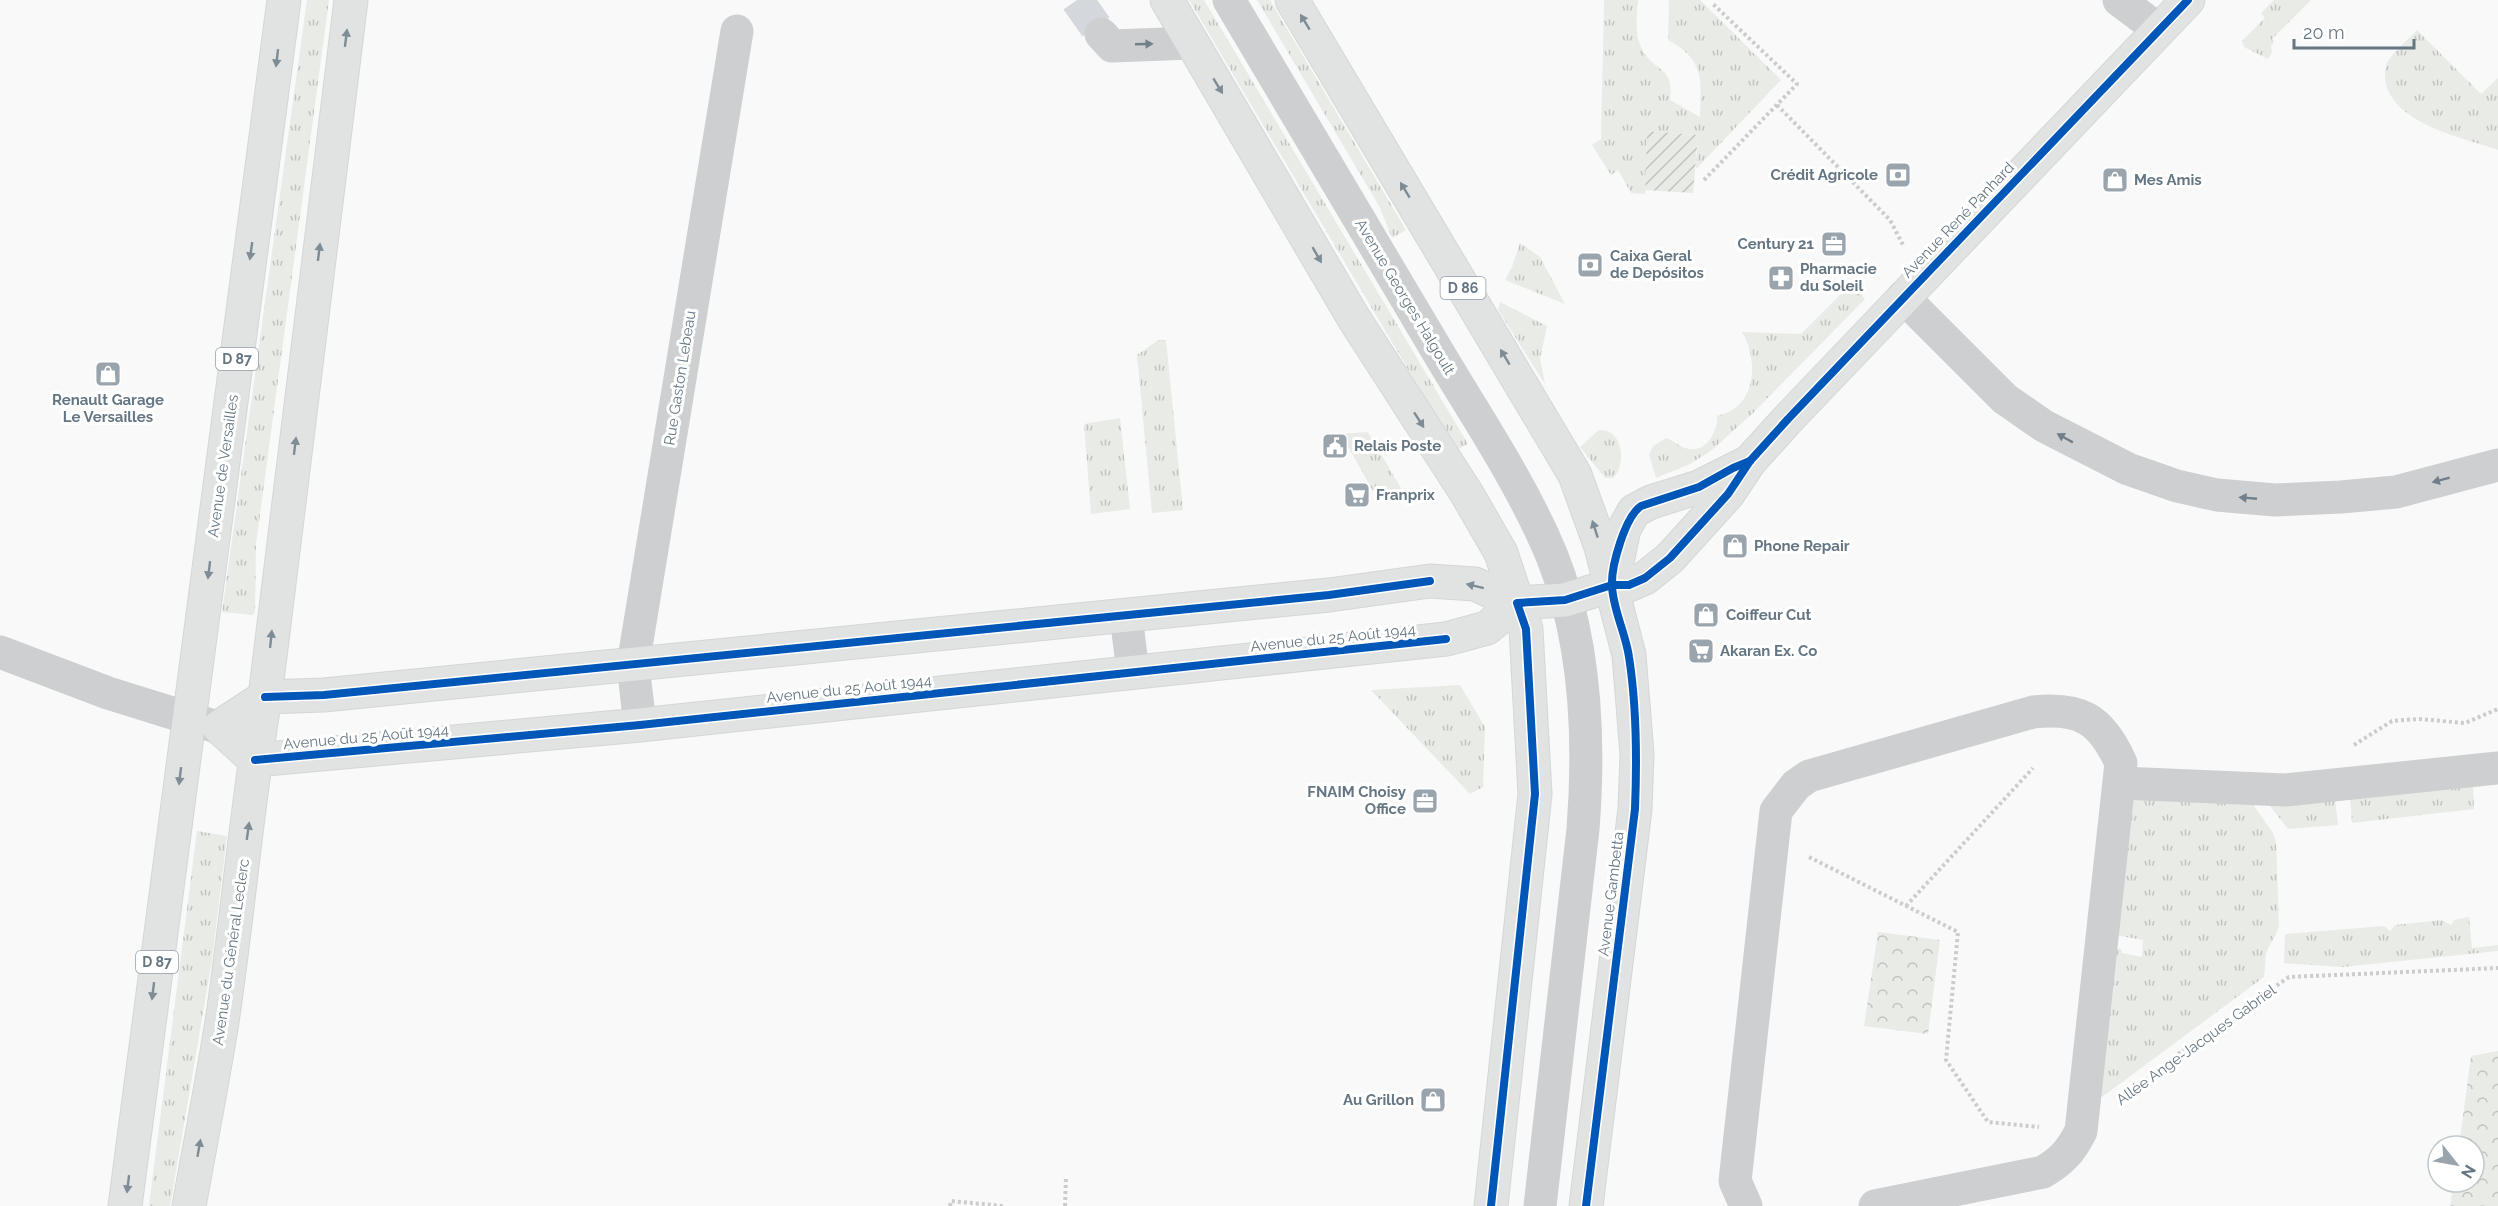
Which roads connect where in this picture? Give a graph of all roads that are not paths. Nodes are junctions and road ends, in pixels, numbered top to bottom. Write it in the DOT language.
graph roads {
  1 [pos="284,0"];
  2 [pos="351,0"];
  3 [pos="1167,0"];
  4 [pos="1229,0"];
  5 [pos="1292,0"];
  6 [pos="2119,0"];
  7 [pos="2183,1"];
  8 [pos="2159,30"];
  9 [pos="737,31"];
  10 [pos="1101,34"];
  11 [pos="1192,43"];
  12 [pos="1903,297"];
  13 [pos="1750,461"];
  14 [pos="2498,465"];
  15 [pos="1612,585"];
  16 [pos="1565,600"];
  17 [pos="1518,603"];
  18 [pos="1126,616"];
  19 [pos="0,652"];
  20 [pos="633,665"];
  21 [pos="1133,672"];
  22 [pos="265,697"];
  23 [pos="188,718"];
  24 [pos="640,725"];
  25 [pos="219,727"];
  26 [pos="255,760"];
  27 [pos="2498,768"];
  28 [pos="2121,783"];
  29 [pos="125,1206"];
  30 [pos="189,1206"];
  31 [pos="1491,1206"];
  32 [pos="1540,1206"];
  33 [pos="1586,1206"];
  34 [pos="1746,1206"];
  35 [pos="1875,1206"];
  1 -- 23 [label="main road, Avenue de Versailles / D 87, one-way"];
  22 -- 2 [label="main road, one-way"];
  3 -- 11 [label="main road"];
  4 -- 16 [label="street, Avenue Georges Halgoult"];
  15 -- 5 [label="main road, D 86, one-way"];
  6 -- 8 [label="street"];
  7 -- 8 [label="main road, Avenue René Panhard"];
  8 -- 12 [label="main road, Avenue René Panhard"];
  9 -- 20 [label="street, Rue Gaston Lebeau"];
  10 -- 11 [label="street, one-way"];
  11 -- 17 [label="main road, one-way"];
  12 -- 13 [label="main road, Avenue René Panhard"];
  14 -- 12 [label="street, one-way"];
  13 -- 15 [label="main road, Avenue René Panhard"];
  13 -- 15 [label="main road, Avenue René Panhard"];
  15 -- 16 [label="main road, Avenue René Panhard"];
  15 -- 33 [label="main road, Avenue Gambetta / D 86"];
  16 -- 17 [label="main road, Avenue René Panhard"];
  16 -- 32 [label="street"];
  17 -- 18 [label="main road, one-way"];
  17 -- 21 [label="main road, Avenue du 25 Août 1944"];
  17 -- 31 [label="main road"];
  18 -- 20 [label="main road"];
  18 -- 21 [label="street"];
  19 -- 23 [label="street"];
  20 -- 22 [label="main road"];
  20 -- 24 [label="street, Rue Gaston Lebeau"];
  21 -- 24 [label="main road, Avenue du 25 Août 1944"];
  22 -- 25 [label="main road"];
  22 -- 26 [label="main road, Avenue du Général Leclerc"];
  23 -- 25 [label="street"];
  23 -- 29 [label="main road, D 87, one-way"];
  24 -- 26 [label="main road, Avenue du 25 Août 1944"];
  25 -- 26 [label="main road"];
  30 -- 26 [label="main road, Avenue du Général Leclerc, one-way"];
  27 -- 28 [label="street"];
  28 -- 34 [label="street"];
  28 -- 35 [label="street"];
}
